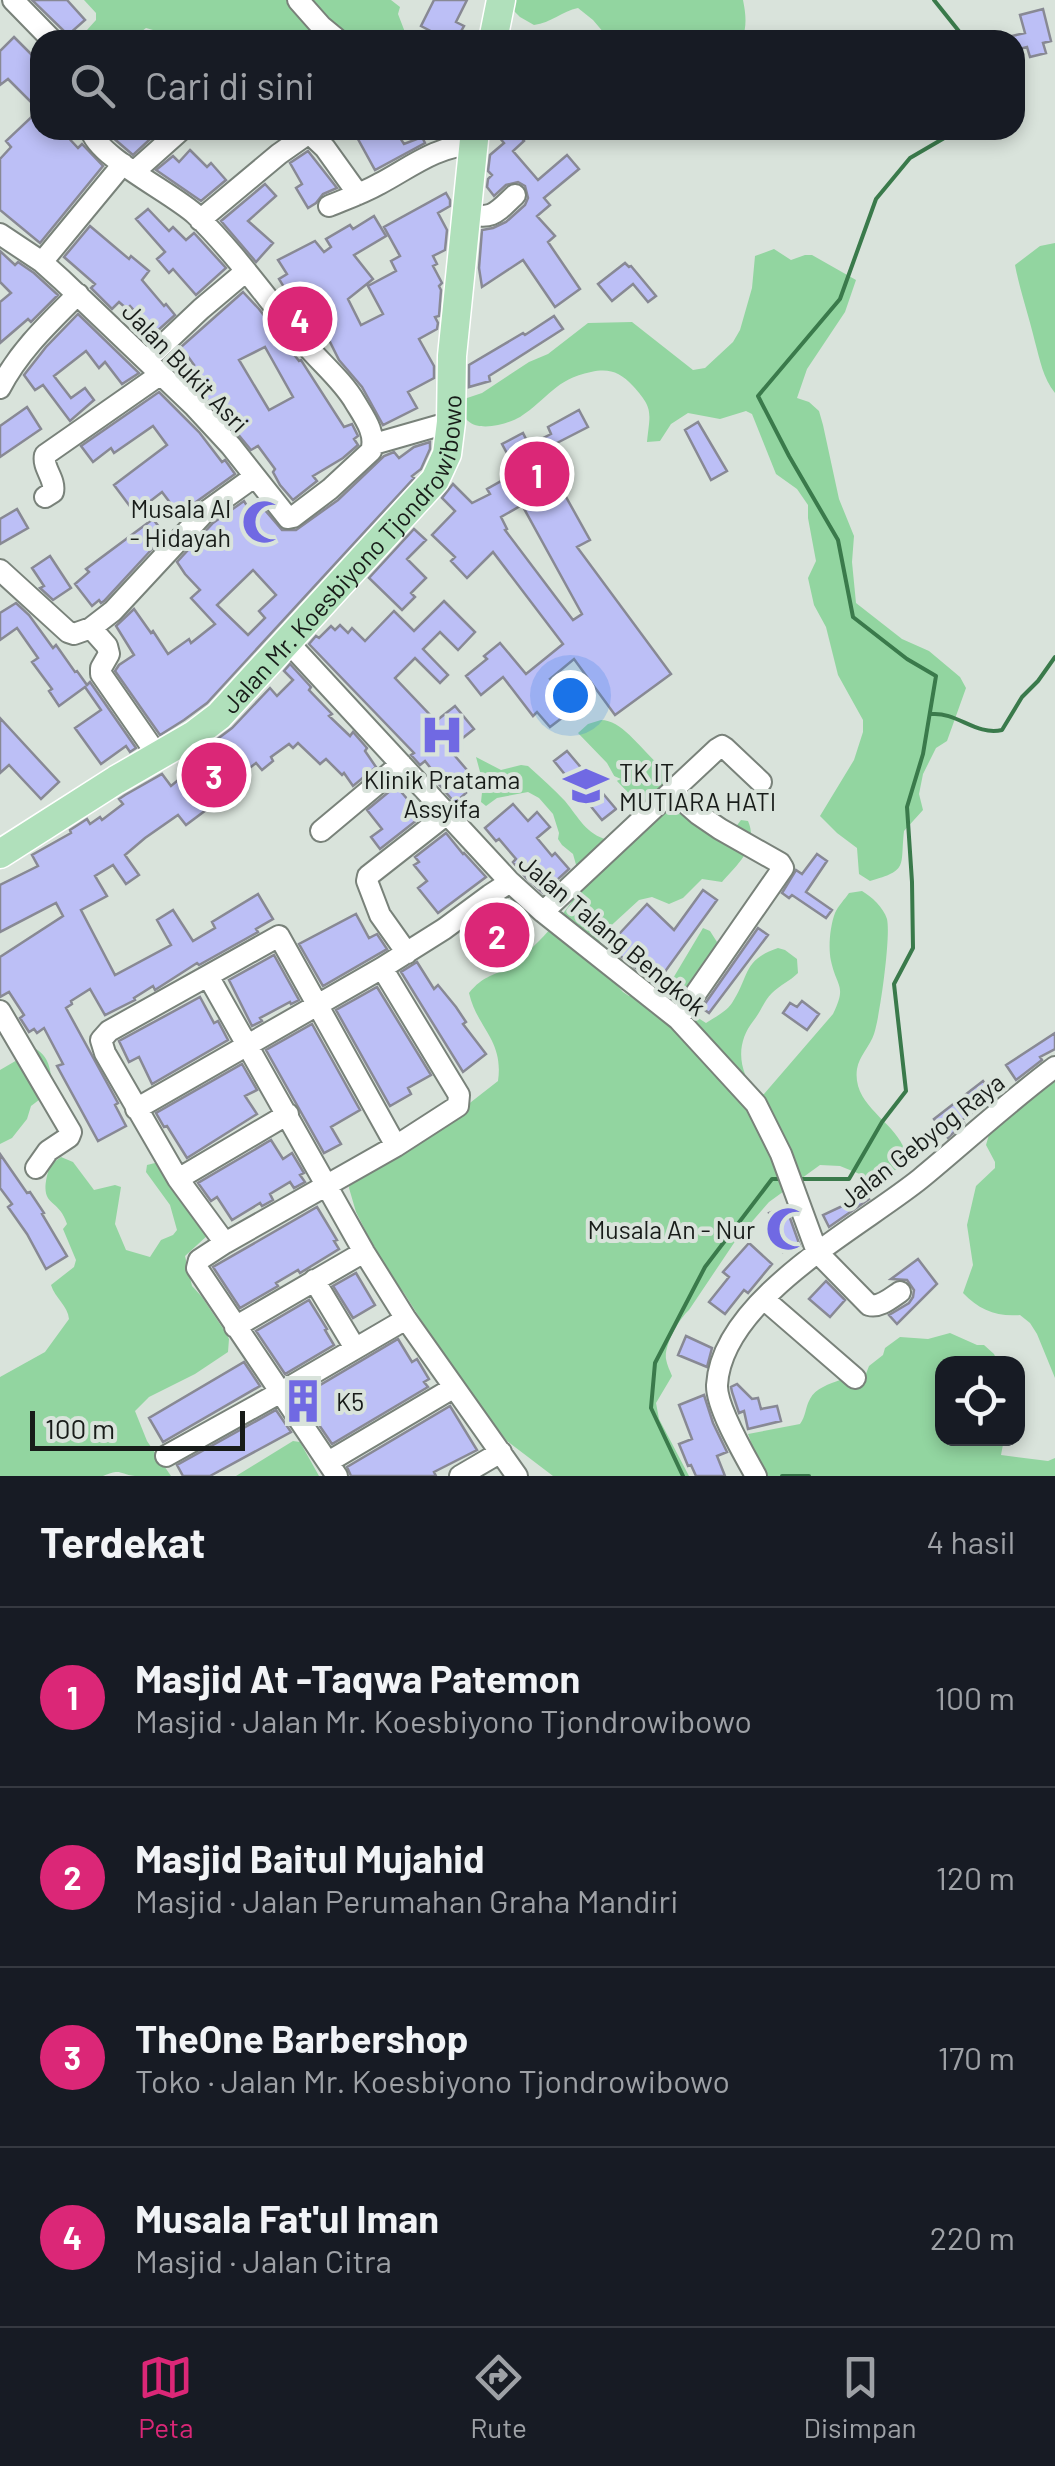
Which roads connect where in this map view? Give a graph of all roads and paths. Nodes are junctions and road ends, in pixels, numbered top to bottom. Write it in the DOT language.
graph roads {
  1 [pos="13,0"];
  2 [pos="298,0"];
  3 [pos="501,0"];
  4 [pos="42,30"];
  5 [pos="326,30"];
  6 [pos="495,30"];
  7 [pos="94,140"];
  8 [pos="167,140"];
  9 [pos="298,140"];
  10 [pos="316,140"];
  11 [pos="467,140"];
  12 [pos="469,140"];
  13 [pos="129,168"];
  14 [pos="358,194"];
  15 [pos="515,195"];
  16 [pos="328,206"];
  17 [pos="467,214"];
  18 [pos="200,220"];
  19 [pos="0,234"];
  20 [pos="42,262"];
  21 [pos="245,272"];
  22 [pos="78,294"];
  23 [pos="154,367"];
  24 [pos="0,388"];
  25 [pos="450,422"];
  26 [pos="374,444"];
  27 [pos="254,478"];
  28 [pos="45,497"];
  29 [pos="0,570"];
  30 [pos="91,628"];
  31 [pos="287,641"];
  32 [pos="158,756"];
  33 [pos="401,764"];
  34 [pos="761,782"];
  35 [pos="673,792"];
  36 [pos="448,814"];
  37 [pos="321,831"];
  38 [pos="0,854"];
  39 [pos="510,882"];
  40 [pos="543,912"];
  41 [pos="407,952"];
  42 [pos="382,968"];
  43 [pos="208,976"];
  44 [pos="318,1005"];
  45 [pos="0,1010"];
  46 [pos="678,1019"];
  47 [pos="246,1046"];
  48 [pos="1055,1067"];
  49 [pos="136,1109"];
  50 [pos="288,1114"];
  51 [pos="396,1146"];
  52 [pos="36,1168"];
  53 [pos="178,1179"];
  54 [pos="328,1186"];
  55 [pos="225,1243"];
  56 [pos="364,1252"];
  57 [pos="817,1252"];
  58 [pos="314,1280"];
  59 [pos="900,1292"];
  60 [pos="764,1300"];
  61 [pos="406,1319"];
  62 [pos="234,1327"];
  63 [pos="355,1348"];
  64 [pos="855,1378"];
  65 [pos="453,1388"];
  66 [pos="281,1392"];
  67 [pos="501,1452"];
  68 [pos="166,1456"];
  69 [pos="332,1469"];
  70 [pos="460,1476"];
  71 [pos="516,1476"];
  72 [pos="756,1476"];
  1 -- 4 [label="street"];
  2 -- 5 [label="street"];
  3 -- 6 [label="main road"];
  7 -- 13 [label="street"];
  8 -- 13 [label="street"];
  9 -- 18 [label="street"];
  10 -- 14 [label="street"];
  11 -- 14 [label="street"];
  12 -- 17 [label="main road, Jalan Mr. Koesbiyono Tjondrowibowo"];
  13 -- 18 [label="street"];
  13 -- 20 [label="street"];
  14 -- 16 [label="street"];
  15 -- 17 [label="street"];
  17 -- 25 [label="main road, Jalan Mr. Koesbiyono Tjondrowibowo"];
  18 -- 21 [label="street"];
  19 -- 20 [label="street, Jalan Bukit Asri"];
  20 -- 22 [label="street, Jalan Bukit Asri"];
  21 -- 23 [label="street"];
  21 -- 26 [label="street"];
  22 -- 23 [label="street, Jalan Bukit Asri"];
  22 -- 24 [label="street"];
  23 -- 27 [label="street, Jalan Bukit Asri"];
  23 -- 28 [label="street"];
  25 -- 26 [label="street"];
  25 -- 31 [label="main road, Jalan Mr. Koesbiyono Tjondrowibowo"];
  26 -- 27 [label="street, Jalan Bukit Asri"];
  27 -- 30 [label="street"];
  29 -- 30 [label="street"];
  30 -- 32 [label="street"];
  31 -- 32 [label="main road, Jalan Mr. Koesbiyono Tjondrowibowo"];
  31 -- 33 [label="street, Jalan Talang Bengkok"];
  32 -- 38 [label="main road, Jalan Mr. Koesbiyono Tjondrowibowo"];
  33 -- 36 [label="street, Jalan Talang Bengkok"];
  33 -- 37 [label="street"];
  34 -- 35 [label="street"];
  35 -- 40 [label="street"];
  35 -- 46 [label="street"];
  36 -- 39 [label="street, Jalan Talang Bengkok"];
  36 -- 41 [label="street"];
  39 -- 40 [label="street, Jalan Talang Bengkok"];
  39 -- 41 [label="street"];
  40 -- 46 [label="street, Jalan Talang Bengkok"];
  41 -- 42 [label="street"];
  42 -- 44 [label="street"];
  42 -- 51 [label="street"];
  43 -- 44 [label="street"];
  43 -- 47 [label="street"];
  43 -- 49 [label="street"];
  44 -- 47 [label="street"];
  44 -- 51 [label="street"];
  45 -- 52 [label="street"];
  46 -- 57 [label="street, Jalan Talang Bengkok"];
  47 -- 49 [label="street"];
  47 -- 50 [label="street"];
  48 -- 57 [label="street, Jalan Gebyog Raya"];
  49 -- 53 [label="street"];
  50 -- 53 [label="street"];
  50 -- 54 [label="street"];
  51 -- 54 [label="street"];
  53 -- 55 [label="street"];
  54 -- 55 [label="street"];
  54 -- 56 [label="street"];
  55 -- 62 [label="street"];
  56 -- 58 [label="street"];
  56 -- 61 [label="street"];
  57 -- 59 [label="street"];
  57 -- 60 [label="street, Jalan Gebyog Raya"];
  58 -- 62 [label="street"];
  58 -- 63 [label="street"];
  60 -- 64 [label="street"];
  60 -- 72 [label="street, Jalan Gebyog Raya"];
  61 -- 63 [label="street"];
  61 -- 65 [label="street"];
  62 -- 66 [label="street"];
  63 -- 66 [label="street"];
  65 -- 67 [label="street"];
  65 -- 69 [label="street"];
  66 -- 68 [label="street"];
  66 -- 69 [label="street"];
  67 -- 70 [label="street"];
  67 -- 71 [label="street"];
}
